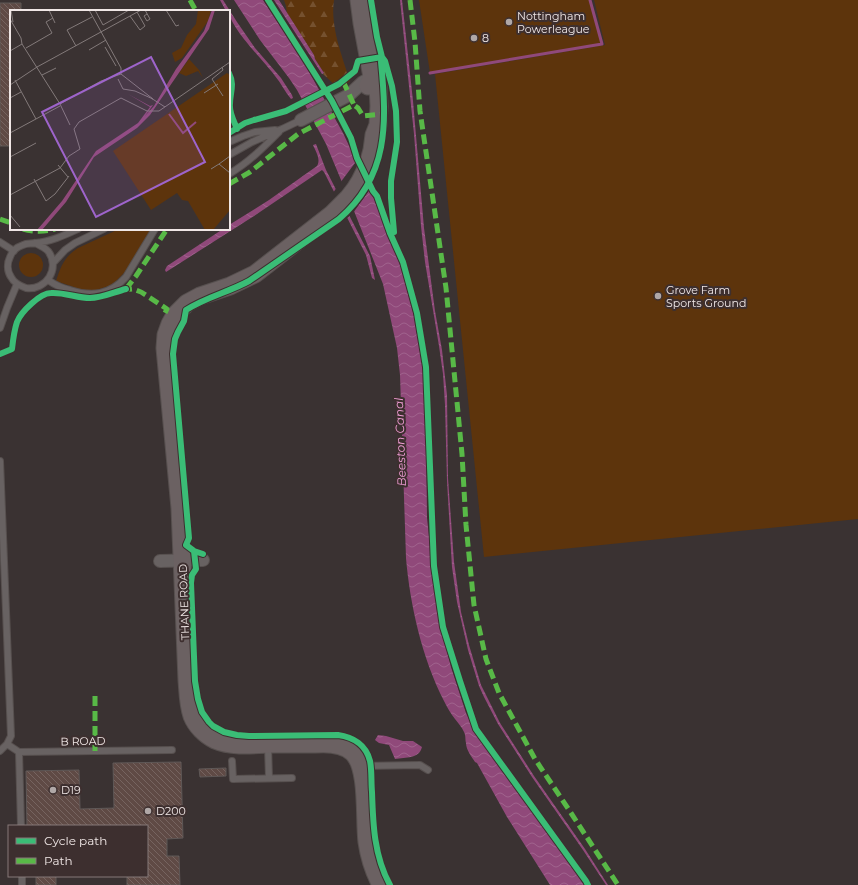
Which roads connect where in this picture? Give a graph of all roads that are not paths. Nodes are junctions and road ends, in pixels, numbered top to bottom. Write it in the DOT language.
graph roads {
  1 [pos="359,0"];
  2 [pos="372,77"];
  3 [pos="301,120"];
  4 [pos="282,129"];
  5 [pos="230,142"];
  6 [pos="230,154"];
  7 [pos="230,173"];
  8 [pos="76,230"];
  9 [pos="102,230"];
  10 [pos="154,230"];
  11 [pos="0,242"];
  12 [pos="35,244"];
  13 [pos="14,250"];
  14 [pos="52,263"];
  15 [pos="48,280"];
  16 [pos="17,284"];
  17 [pos="0,328"];
  18 [pos="0,461"];
  19 [pos="182,560"];
  20 [pos="203,560"];
  21 [pos="160,561"];
  22 [pos="7,744"];
  23 [pos="268,744"];
  24 [pos="172,750"];
  25 [pos="0,751"];
  26 [pos="19,752"];
  27 [pos="232,761"];
  28 [pos="360,766"];
  29 [pos="428,770"];
  30 [pos="269,778"];
  31 [pos="292,778"];
  32 [pos="21,825"];
  33 [pos="381,885"];
  1 -- 2 [label="street, THANE ROAD"];
  2 -- 3 [label="street"];
  2 -- 19 [label="street, THANE ROAD"];
  3 -- 4 [label="lane"];
  4 -- 5 [label="lane"];
  4 -- 6 [label="lane"];
  4 -- 7 [label="lane"];
  8 -- 12 [label="lane"];
  9 -- 14 [label="lane"];
  10 -- 15 [label="lane"];
  11 -- 13 [label="lane"];
  12 -- 13 [label="lane"];
  12 -- 14 [label="lane"];
  13 -- 16 [label="lane"];
  14 -- 15 [label="lane"];
  15 -- 16 [label="lane"];
  16 -- 17 [label="lane"];
  18 -- 22 [label="lane"];
  19 -- 20 [label="street"];
  19 -- 21 [label="street"];
  19 -- 23 [label="street, THANE ROAD"];
  22 -- 25 [label="lane"];
  22 -- 26 [label="lane"];
  23 -- 28 [label="street, THANE ROAD"];
  23 -- 30 [label="lane"];
  24 -- 26 [label="lane, B ROAD"];
  26 -- 32 [label="lane"];
  27 -- 30 [label="lane"];
  28 -- 29 [label="lane"];
  28 -- 33 [label="street, THANE ROAD"];
  30 -- 31 [label="lane"];
}
